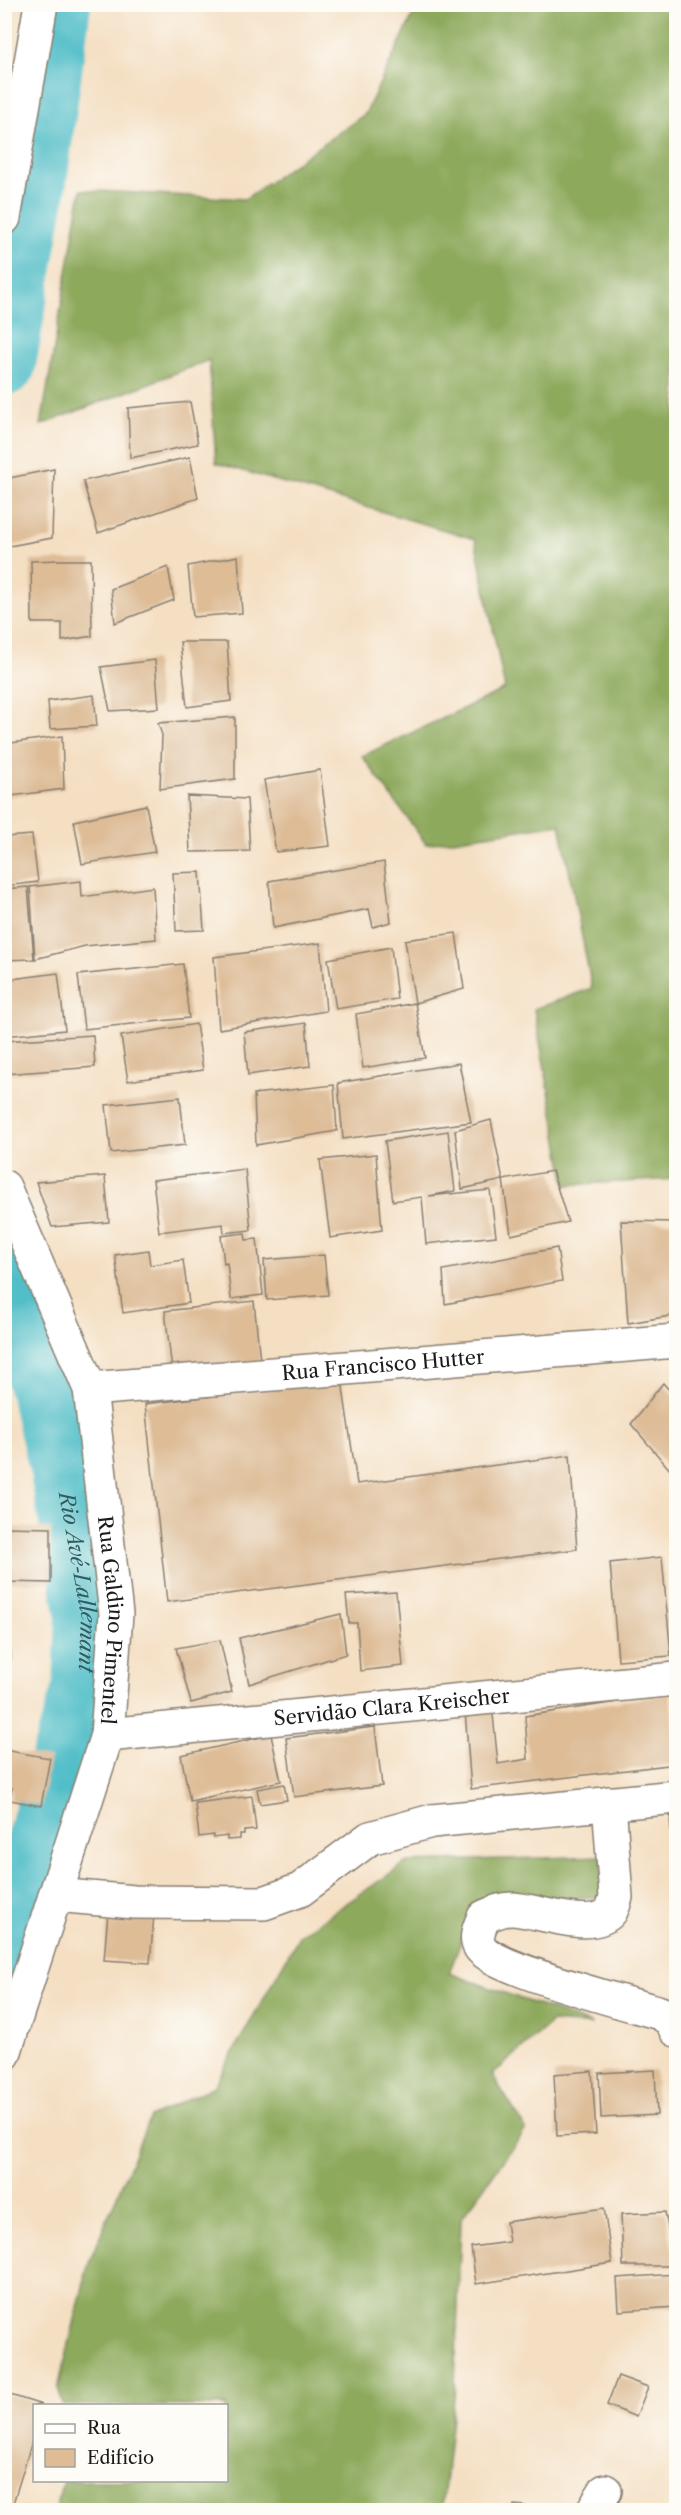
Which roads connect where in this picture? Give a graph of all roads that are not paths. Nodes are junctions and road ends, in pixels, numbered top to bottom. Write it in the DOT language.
graph roads {
  1 [pos="41,4"];
  2 [pos="4,218"];
  3 [pos="4,1187"];
  4 [pos="676,1341"];
  5 [pos="90,1389"];
  6 [pos="676,1679"];
  7 [pos="107,1735"];
  8 [pos="676,1797"];
  9 [pos="609,1803"];
  10 [pos="55,1895"];
  11 [pos="676,2030"];
  12 [pos="4,2054"];
  1 -- 2 [label="street"];
  3 -- 5 [label="street, Rua Galdino Pimentel"];
  4 -- 5 [label="street, Rua Francisco Hutter"];
  5 -- 7 [label="street, Rua Galdino Pimentel"];
  6 -- 7 [label="street, Servidão Clara Kreischer"];
  7 -- 10 [label="street, Rua Galdino Pimentel"];
  8 -- 9 [label="street"];
  9 -- 10 [label="street"];
  9 -- 11 [label="street"];
  10 -- 12 [label="street, Rua Galdino Pimentel"];
}
